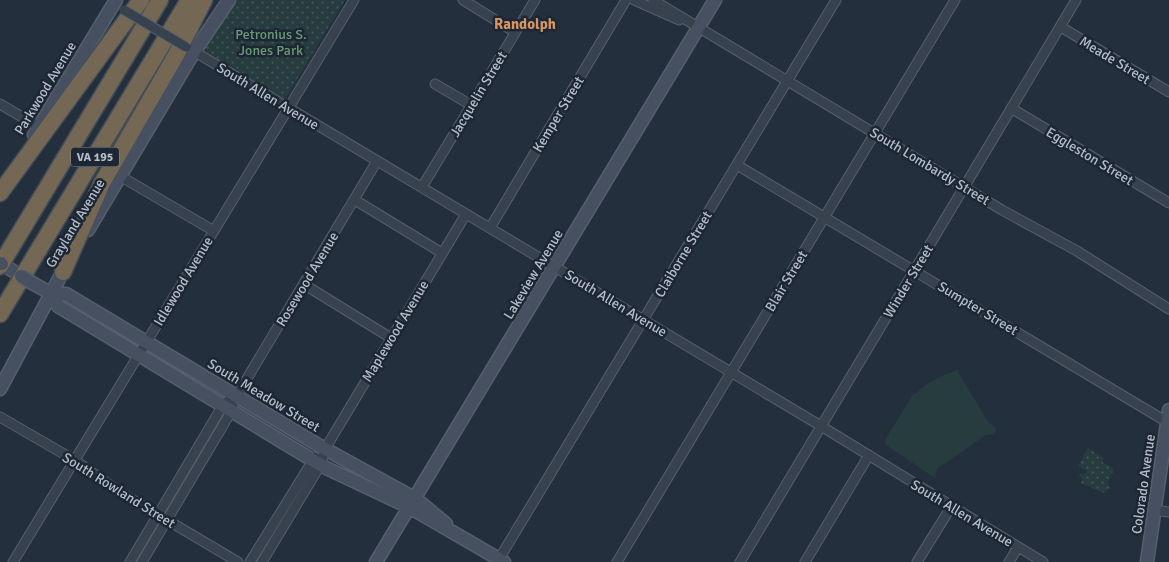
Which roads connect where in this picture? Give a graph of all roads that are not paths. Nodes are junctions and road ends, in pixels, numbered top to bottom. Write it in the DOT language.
graph roads {
  1 [pos="141,0"];
  2 [pos="147,0"];
  3 [pos="160,0"];
  4 [pos="189,0"];
  5 [pos="204,0"];
  6 [pos="229,0"];
  7 [pos="354,0"];
  8 [pos="463,0"];
  9 [pos="535,0"];
  10 [pos="626,0"];
  11 [pos="634,0"];
  12 [pos="653,0"];
  13 [pos="715,0"];
  14 [pos="836,0"];
  15 [pos="956,0"];
  16 [pos="1076,0"];
  17 [pos="116,3"];
  18 [pos="694,26"];
  19 [pos="1061,27"];
  20 [pos="515,32"];
  21 [pos="190,49"];
  22 [pos="787,80"];
  23 [pos="435,84"];
  24 [pos="1169,92"];
  25 [pos="0,104"];
  26 [pos="471,105"];
  27 [pos="288,108"];
  28 [pos="1011,108"];
  29 [pos="39,127"];
  30 [pos="875,133"];
  31 [pos="377,161"];
  32 [pos="737,165"];
  33 [pos="120,176"];
  34 [pos="422,187"];
  35 [pos="964,187"];
  36 [pos="0,193"];
  37 [pos="355,200"];
  38 [pos="1169,203"];
  39 [pos="36,206"];
  40 [pos="466,214"];
  41 [pos="825,216"];
  42 [pos="490,228"];
  43 [pos="214,231"];
  44 [pos="442,253"];
  45 [pos="0,264"];
  46 [pos="555,267"];
  47 [pos="914,270"];
  48 [pos="63,272"];
  49 [pos="305,285"];
  50 [pos="52,294"];
  51 [pos="1169,309"];
  52 [pos="0,314"];
  53 [pos="643,319"];
  54 [pos="391,338"];
  55 [pos="146,342"];
  56 [pos="139,354"];
  57 [pos="732,372"];
  58 [pos="0,389"];
  59 [pos="236,396"];
  60 [pos="227,408"];
  61 [pos="1168,416"];
  62 [pos="0,417"];
  63 [pos="821,426"];
  64 [pos="325,449"];
  65 [pos="869,456"];
  66 [pos="76,461"];
  67 [pos="316,462"];
  68 [pos="413,503"];
  69 [pos="951,507"];
  70 [pos="1154,510"];
  71 [pos="1169,512"];
  72 [pos="158,515"];
  73 [pos="168,521"];
  74 [pos="1018,547"];
  75 [pos="501,560"];
  76 [pos="13,562"];
  77 [pos="130,562"];
  78 [pos="142,562"];
  79 [pos="238,562"];
  80 [pos="250,562"];
  81 [pos="262,562"];
  82 [pos="376,562"];
  83 [pos="617,562"];
  84 [pos="740,562"];
  85 [pos="806,562"];
  86 [pos="917,562"];
  87 [pos="1009,562"];
  88 [pos="1043,562"];
  89 [pos="1147,562"];
  1 -- 36 [label="highway"];
  2 -- 39 [label="highway"];
  3 -- 39 [label="highway, VA 195"];
  4 -- 52 [label="highway, VA 195"];
  5 -- 48 [label="highway"];
  6 -- 21 [label="street, Grayland Avenue"];
  7 -- 27 [label="street, Idlewood Avenue"];
  8 -- 20 [label="street"];
  9 -- 20 [label="street, Jacquelin Street"];
  10 -- 42 [label="street, Kemper Street"];
  11 -- 18 [label="street, South Lombardy Street"];
  12 -- 18 [label="street, South Lombardy Street"];
  13 -- 18 [label="street, Lakeview Avenue"];
  14 -- 22 [label="street, Claiborne Street"];
  15 -- 30 [label="street, Blair Street"];
  16 -- 19 [label="street, Winder Street"];
  17 -- 21 [label="street, South Allen Avenue, bridge"];
  17 -- 29 [label="street, Parkwood Avenue"];
  18 -- 22 [label="street, South Lombardy Street"];
  18 -- 46 [label="street, Lakeview Avenue"];
  19 -- 24 [label="street, Meade Street"];
  19 -- 28 [label="street, Winder Street"];
  20 -- 26 [label="street, Jacquelin Street"];
  21 -- 27 [label="street, South Allen Avenue"];
  21 -- 33 [label="street, Grayland Avenue"];
  22 -- 30 [label="street, South Lombardy Street"];
  22 -- 32 [label="street, Claiborne Street"];
  23 -- 26 [label="street"];
  25 -- 29 [label="street"];
  26 -- 34 [label="street, Jacquelin Street"];
  27 -- 31 [label="street, South Allen Avenue"];
  27 -- 43 [label="street, Idlewood Avenue"];
  28 -- 35 [label="street, Winder Street"];
  28 -- 38 [label="street, Eggleston Street"];
  29 -- 36 [label="street, Parkwood Avenue"];
  30 -- 35 [label="street, South Lombardy Street"];
  30 -- 41 [label="street, Blair Street"];
  31 -- 34 [label="street, South Allen Avenue"];
  31 -- 37 [label="street, Rosewood Avenue"];
  32 -- 41 [label="street, Sumpter Street"];
  32 -- 53 [label="street, Claiborne Street"];
  33 -- 43 [label="street"];
  33 -- 48 [label="street, Grayland Avenue"];
  34 -- 40 [label="street, South Allen Avenue"];
  35 -- 47 [label="street, Winder Street"];
  35 -- 51 [label="street, South Lombardy Street"];
  37 -- 44 [label="street"];
  37 -- 49 [label="street, Rosewood Avenue"];
  39 -- 45 [label="highway, VA 195"];
  40 -- 42 [label="street, South Allen Avenue"];
  40 -- 44 [label="street, Maplewood Avenue"];
  41 -- 47 [label="street, Sumpter Street"];
  41 -- 57 [label="street, Blair Street"];
  42 -- 46 [label="street, South Allen Avenue"];
  43 -- 55 [label="street, Idlewood Avenue"];
  44 -- 54 [label="street, Maplewood Avenue"];
  45 -- 50 [label="street, South Meadow Street, bridge"];
  46 -- 53 [label="street, South Allen Avenue"];
  46 -- 68 [label="street, Lakeview Avenue"];
  47 -- 61 [label="street, Sumpter Street"];
  47 -- 63 [label="street, Winder Street"];
  48 -- 50 [label="street, Grayland Avenue"];
  49 -- 54 [label="street"];
  49 -- 59 [label="street, Rosewood Avenue"];
  50 -- 55 [label="street, South Meadow Street"];
  50 -- 56 [label="street, South Meadow Street"];
  50 -- 58 [label="street, Grayland Avenue"];
  53 -- 57 [label="street, South Allen Avenue"];
  53 -- 75 [label="street, Claiborne Street"];
  54 -- 64 [label="street, Maplewood Avenue"];
  55 -- 56 [label="street, Idlewood Avenue"];
  55 -- 59 [label="street, South Meadow Street"];
  56 -- 60 [label="street, South Meadow Street"];
  56 -- 66 [label="street, Idlewood Avenue"];
  57 -- 63 [label="street, South Allen Avenue"];
  57 -- 83 [label="street, Blair Street"];
  59 -- 60 [label="street, Rosewood Avenue"];
  59 -- 64 [label="street, South Meadow Street"];
  60 -- 67 [label="street, South Meadow Street"];
  60 -- 72 [label="street, Rosewood Avenue"];
  60 -- 73 [label="street, Rosewood Avenue"];
  61 -- 70 [label="street, Colorado Avenue"];
  62 -- 66 [label="street, South Rowland Street"];
  63 -- 65 [label="street, South Allen Avenue"];
  63 -- 84 [label="street, Winder Street"];
  64 -- 67 [label="street, Maplewood Avenue"];
  64 -- 68 [label="street, South Meadow Street"];
  65 -- 69 [label="street, South Allen Avenue"];
  65 -- 85 [label="street"];
  66 -- 72 [label="street, South Rowland Street"];
  66 -- 76 [label="street, Idlewood Avenue"];
  67 -- 68 [label="street, South Meadow Street"];
  67 -- 80 [label="street, Maplewood Avenue"];
  67 -- 81 [label="street, Maplewood Avenue"];
  68 -- 75 [label="street, South Meadow Street"];
  68 -- 82 [label="street, Lakeview Avenue"];
  69 -- 74 [label="street, South Allen Avenue"];
  69 -- 86 [label="street"];
  70 -- 71 [label="street"];
  70 -- 89 [label="street, Colorado Avenue"];
  72 -- 73 [label="street, South Rowland Street"];
  72 -- 77 [label="street, Rosewood Avenue"];
  73 -- 78 [label="street, Rosewood Avenue"];
  73 -- 79 [label="street, South Rowland Street"];
  74 -- 87 [label="street"];
  74 -- 88 [label="street, South Allen Avenue"];
}
